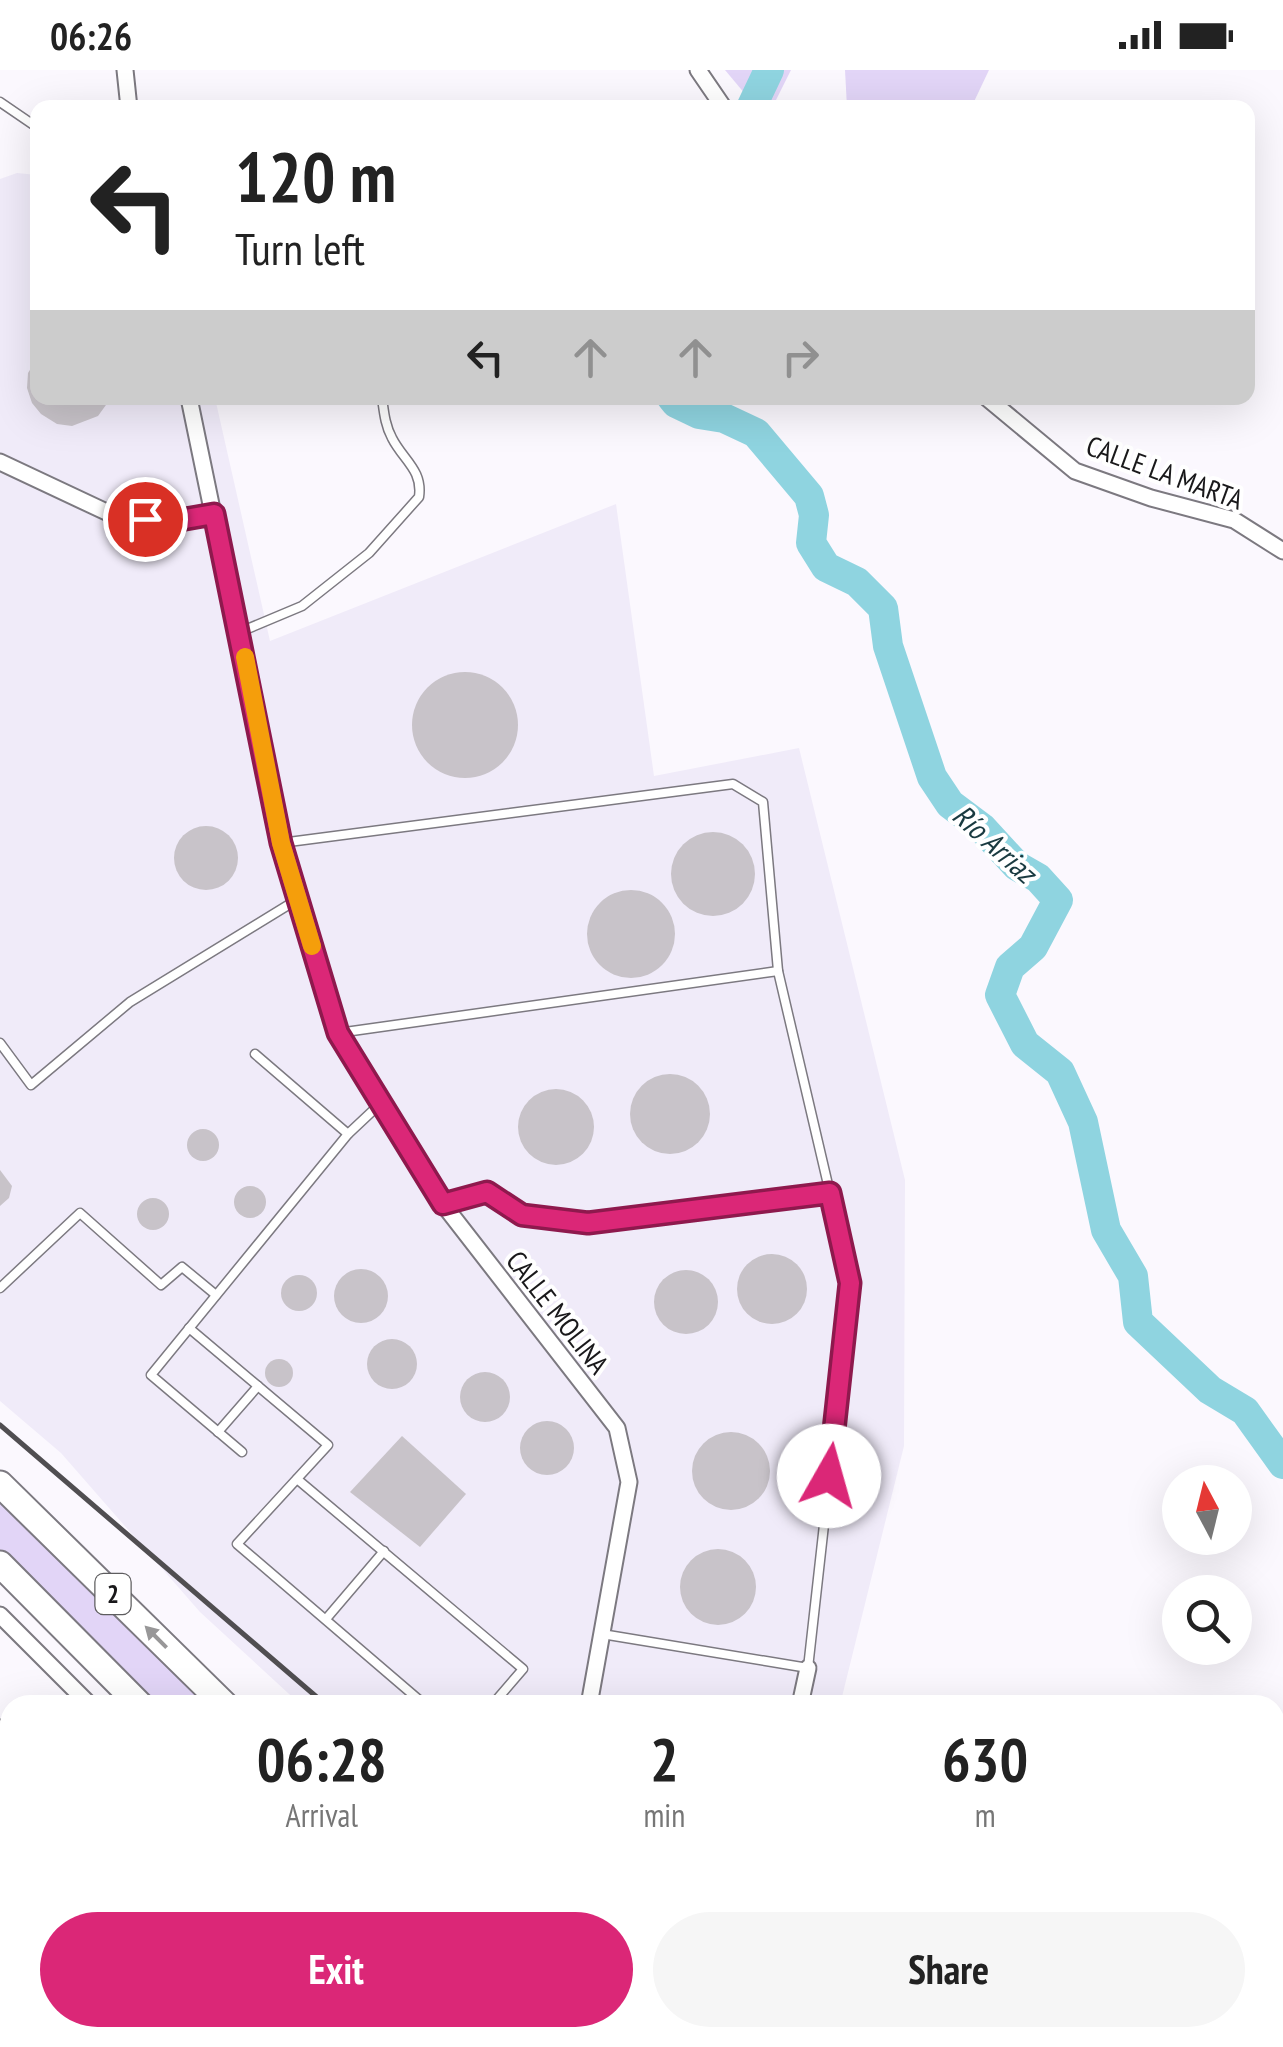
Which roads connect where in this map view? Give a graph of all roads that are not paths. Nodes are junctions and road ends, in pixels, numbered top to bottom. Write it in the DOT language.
graph roads {
  1 [pos="126,70"];
  2 [pos="698,70"];
  3 [pos="128,100"];
  4 [pos="719,100"];
  5 [pos="0,102"];
  6 [pos="30,123"];
  7 [pos="191,405"];
  8 [pos="383,405"];
  9 [pos="996,405"];
  10 [pos="0,462"];
  11 [pos="214,514"];
  12 [pos="1283,550"];
  13 [pos="240,632"];
  14 [pos="281,843"];
  15 [pos="298,898"];
  16 [pos="778,971"];
  17 [pos="338,1033"];
  18 [pos="0,1043"];
  19 [pos="255,1054"];
  20 [pos="382,1104"];
  21 [pos="348,1134"];
  22 [pos="830,1193"];
  23 [pos="443,1204"];
  24 [pos="0,1288"];
  25 [pos="216,1295"];
  26 [pos="189,1328"];
  27 [pos="258,1386"];
  28 [pos="218,1432"];
  29 [pos="242,1452"];
  30 [pos="297,1479"];
  31 [pos="0,1484"];
  32 [pos="384,1551"];
  33 [pos="0,1564"];
  34 [pos="0,1615"];
  35 [pos="326,1619"];
  36 [pos="602,1634"];
  37 [pos="808,1668"];
  38 [pos="80,1695"];
  39 [pos="130,1695"];
  40 [pos="215,1695"];
  41 [pos="413,1695"];
  42 [pos="501,1695"];
  43 [pos="590,1695"];
  44 [pos="802,1695"];
  1 -- 3 [label="street"];
  2 -- 4 [label="street"];
  5 -- 6 [label="lane"];
  7 -- 11 [label="street, CALLE MOLINA"];
  8 -- 13 [label="lane"];
  9 -- 12 [label="street, CALLE LA MARTA"];
  10 -- 11 [label="street"];
  11 -- 13 [label="street, CALLE MOLINA"];
  13 -- 14 [label="street, CALLE MOLINA"];
  14 -- 15 [label="street, CALLE MOLINA"];
  14 -- 16 [label="lane"];
  15 -- 17 [label="street, CALLE MOLINA"];
  15 -- 18 [label="lane"];
  16 -- 17 [label="lane"];
  16 -- 22 [label="lane"];
  17 -- 20 [label="street, CALLE MOLINA"];
  19 -- 21 [label="lane"];
  20 -- 21 [label="lane"];
  20 -- 23 [label="street, CALLE MOLINA"];
  21 -- 25 [label="lane"];
  22 -- 23 [label="lane"];
  22 -- 37 [label="lane"];
  23 -- 36 [label="street, CALLE MOLINA"];
  24 -- 25 [label="lane"];
  25 -- 26 [label="lane"];
  26 -- 27 [label="lane"];
  26 -- 28 [label="lane"];
  27 -- 28 [label="lane"];
  27 -- 30 [label="lane"];
  28 -- 29 [label="lane"];
  30 -- 32 [label="lane"];
  30 -- 35 [label="lane"];
  40 -- 31 [label="highway, 2, one-way"];
  32 -- 35 [label="lane"];
  32 -- 42 [label="lane"];
  33 -- 39 [label="highway, 2"];
  34 -- 38 [label="street"];
  35 -- 41 [label="lane"];
  36 -- 37 [label="lane"];
  36 -- 43 [label="street, CALLE MOLINA"];
  37 -- 44 [label="street"];
}
